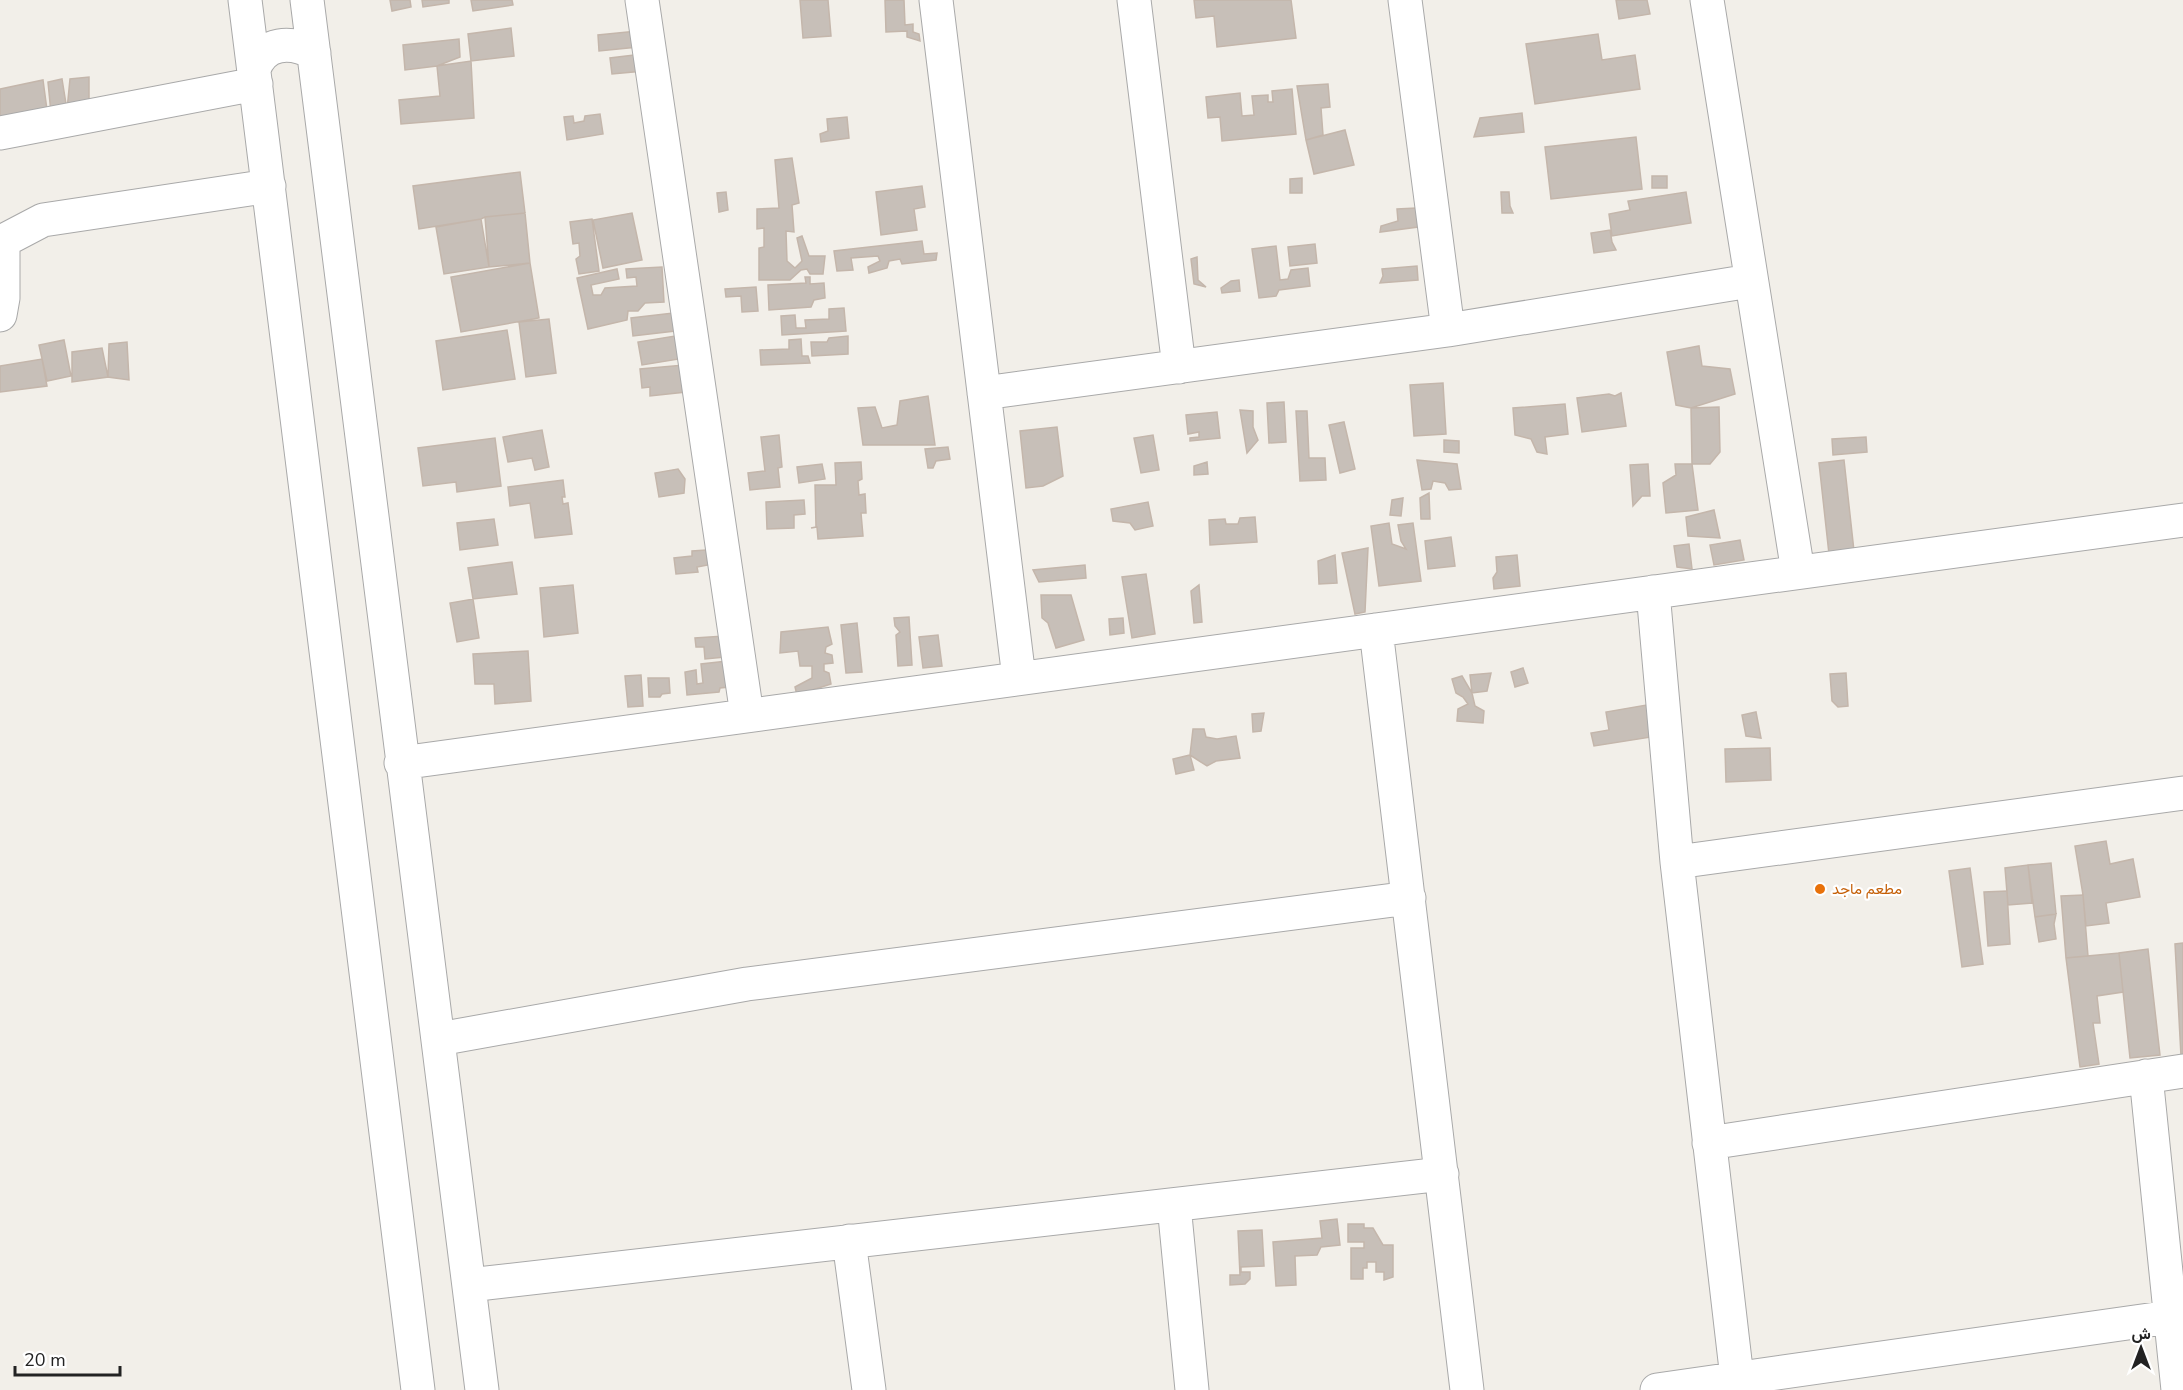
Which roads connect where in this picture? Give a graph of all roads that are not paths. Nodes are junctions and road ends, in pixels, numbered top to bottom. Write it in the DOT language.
graph roads {
  1 [pos="245,0"];
  2 [pos="307,0"];
  3 [pos="642,0"];
  4 [pos="936,0"];
  5 [pos="1134,0"];
  6 [pos="1405,0"];
  7 [pos="1707,0"];
  8 [pos="314,53"];
  9 [pos="255,76"];
  10 [pos="0,133"];
  11 [pos="269,186"];
  12 [pos="1750,281"];
  13 [pos="0,315"];
  14 [pos="1448,330"];
  15 [pos="1179,367"];
  16 [pos="984,393"];
  17 [pos="2183,520"];
  18 [pos="1798,572"];
  19 [pos="1653,592"];
  20 [pos="1376,630"];
  21 [pos="1018,678"];
  22 [pos="747,715"];
  23 [pos="401,763"];
  24 [pos="2183,793"];
  25 [pos="1677,862"];
  26 [pos="1409,898"];
  27 [pos="439,1039"];
  28 [pos="2183,1071"];
  29 [pos="2146,1076"];
  30 [pos="1709,1143"];
  31 [pos="1442,1174"];
  32 [pos="1174,1205"];
  33 [pos="849,1241"];
  34 [pos="469,1285"];
  35 [pos="2170,1317"];
  36 [pos="1737,1378"];
  37 [pos="418,1390"];
  38 [pos="482,1390"];
  39 [pos="869,1390"];
  40 [pos="1192,1390"];
  41 [pos="1467,1390"];
  42 [pos="1657,1390"];
  43 [pos="2178,1390"];
  1 -- 9 [label="street"];
  2 -- 8 [label="street"];
  3 -- 22 [label="street"];
  4 -- 16 [label="street"];
  5 -- 15 [label="street"];
  6 -- 14 [label="street"];
  7 -- 12 [label="street"];
  8 -- 9 [label="street"];
  8 -- 23 [label="street"];
  9 -- 10 [label="street"];
  9 -- 11 [label="street"];
  11 -- 13 [label="street"];
  11 -- 37 [label="street"];
  12 -- 14 [label="street"];
  12 -- 18 [label="street"];
  14 -- 15 [label="street"];
  15 -- 16 [label="street"];
  16 -- 21 [label="street"];
  17 -- 18 [label="street"];
  18 -- 19 [label="street"];
  19 -- 20 [label="street"];
  19 -- 25 [label="street"];
  20 -- 21 [label="street"];
  20 -- 26 [label="street"];
  21 -- 22 [label="street"];
  22 -- 23 [label="street"];
  23 -- 27 [label="street"];
  24 -- 25 [label="street"];
  25 -- 30 [label="street"];
  26 -- 27 [label="street"];
  26 -- 31 [label="street"];
  27 -- 34 [label="street"];
  28 -- 29 [label="street"];
  29 -- 30 [label="street"];
  29 -- 35 [label="street"];
  30 -- 36 [label="street"];
  31 -- 32 [label="street"];
  31 -- 41 [label="street"];
  32 -- 33 [label="street"];
  32 -- 40 [label="street"];
  33 -- 34 [label="street"];
  33 -- 39 [label="street"];
  34 -- 38 [label="street"];
  35 -- 36 [label="street"];
  35 -- 43 [label="street"];
  36 -- 42 [label="street"];
}
